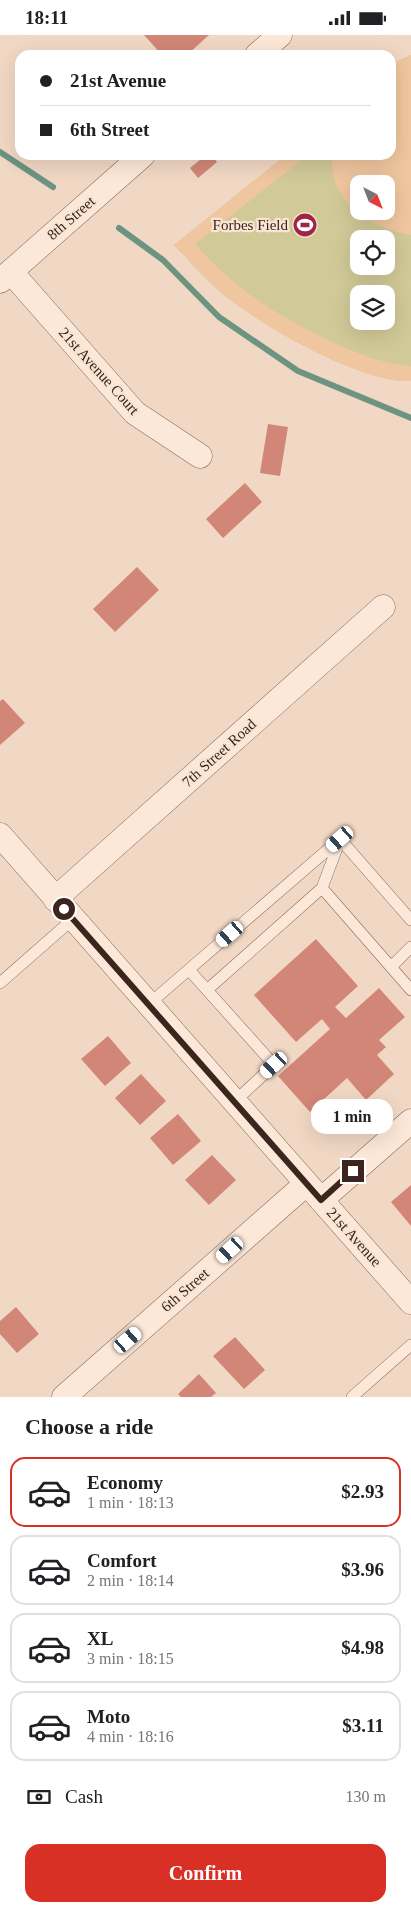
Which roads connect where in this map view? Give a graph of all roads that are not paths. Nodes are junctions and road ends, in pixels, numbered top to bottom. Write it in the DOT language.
graph roads {
  1 [pos="280,35"];
  2 [pos="263,50"];
  3 [pos="137,160"];
  4 [pos="5,276"];
  5 [pos="200,456"];
  6 [pos="383,607"];
  7 [pos="0,835"];
  8 [pos="340,839"];
  9 [pos="322,888"];
  10 [pos="54,899"];
  11 [pos="73,919"];
  12 [pos="411,920"];
  13 [pos="411,947"];
  14 [pos="391,967"];
  15 [pos="188,970"];
  16 [pos="0,983"];
  17 [pos="207,990"];
  18 [pos="411,990"];
  19 [pos="149,1004"];
  20 [pos="234,1102"];
  21 [pos="411,1121"];
  22 [pos="313,1192"];
  23 [pos="411,1301"];
  24 [pos="411,1345"];
  25 [pos="70,1395"];
  26 [pos="352,1397"];
  1 -- 2 [label="street"];
  3 -- 4 [label="street, 8th Street"];
  4 -- 5 [label="street, 21st Avenue Court"];
  6 -- 10 [label="street, 7th Street Road"];
  7 -- 10 [label="street, 21st Avenue"];
  8 -- 9 [label="lane"];
  8 -- 12 [label="lane"];
  8 -- 15 [label="lane"];
  9 -- 14 [label="lane"];
  9 -- 17 [label="lane"];
  10 -- 11 [label="street, 21st Avenue"];
  11 -- 16 [label="lane"];
  11 -- 19 [label="street, 21st Avenue"];
  13 -- 14 [label="lane"];
  14 -- 18 [label="lane"];
  15 -- 17 [label="lane"];
  15 -- 19 [label="lane"];
  17 -- 20 [label="lane"];
  19 -- 20 [label="street, 21st Avenue"];
  20 -- 22 [label="street, 21st Avenue"];
  21 -- 22 [label="street, 6th Street"];
  22 -- 23 [label="street, 21st Avenue"];
  22 -- 25 [label="street, 6th Street"];
  24 -- 26 [label="lane"];
}
